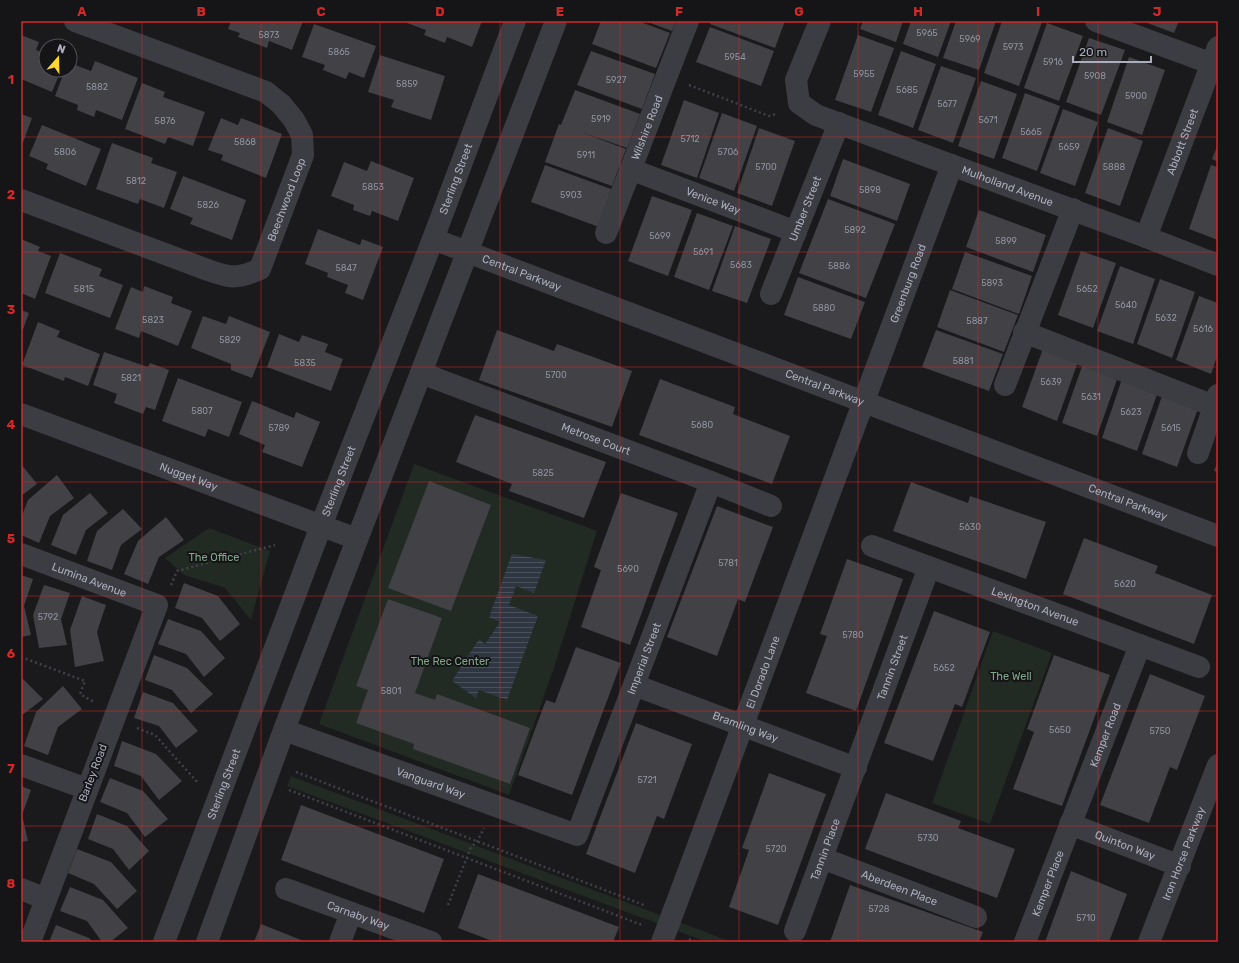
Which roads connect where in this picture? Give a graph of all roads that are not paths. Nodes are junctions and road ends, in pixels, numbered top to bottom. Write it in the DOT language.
graph roads {
  1 [pos="75,21"];
  2 [pos="514,21"];
  3 [pos="556,21"];
  4 [pos="688,21"];
  5 [pos="820,21"];
  6 [pos="1096,21"];
  7 [pos="1216,59"];
  8 [pos="839,123"];
  9 [pos="952,165"];
  10 [pos="630,170"];
  11 [pos="21,200"];
  12 [pos="1073,210"];
  13 [pos="796,232"];
  14 [pos="606,233"];
  15 [pos="1146,237"];
  16 [pos="433,239"];
  17 [pos="468,251"];
  18 [pos="1218,265"];
  19 [pos="771,294"];
  20 [pos="1024,332"];
  21 [pos="421,373"];
  22 [pos="1005,385"];
  23 [pos="1216,400"];
  24 [pos="865,403"];
  25 [pos="21,414"];
  26 [pos="1198,453"];
  27 [pos="711,482"];
  28 [pos="771,506"];
  29 [pos="321,526"];
  30 [pos="1218,536"];
  31 [pos="356,539"];
  32 [pos="872,546"];
  33 [pos="21,554"];
  34 [pos="929,567"];
  35 [pos="157,605"];
  36 [pos="1140,645"];
  37 [pos="1199,667"];
  38 [pos="634,685"];
  39 [pos="743,724"];
  40 [pos="284,730"];
  41 [pos="21,764"];
  42 [pos="1218,765"];
  43 [pos="856,768"];
  44 [pos="87,789"];
  45 [pos="1070,824"];
  46 [pos="577,835"];
  47 [pos="822,858"];
  48 [pos="1180,866"];
  49 [pos="21,889"];
  50 [pos="286,890"];
  51 [pos="46,899"];
  52 [pos="351,913"];
  53 [pos="976,917"];
  54 [pos="795,931"];
  55 [pos="30,942"];
  56 [pos="164,942"];
  57 [pos="207,942"];
  58 [pos="340,942"];
  59 [pos="431,942"];
  60 [pos="662,942"];
  61 [pos="1025,942"];
  62 [pos="1149,942"];
  1 -- 11 [label="street, Beechwood Loop"];
  2 -- 16 [label="street, Sterling Street"];
  3 -- 17 [label="street"];
  4 -- 10 [label="street, Wilshire Road"];
  5 -- 8 [label="street, Mulholland Avenue"];
  6 -- 7 [label="street"];
  7 -- 15 [label="street, Abbott Street"];
  8 -- 9 [label="street, Mulholland Avenue"];
  8 -- 13 [label="street, Umber Street"];
  9 -- 12 [label="street, Mulholland Avenue"];
  9 -- 24 [label="street, Greenburg Road"];
  10 -- 13 [label="street, Venice Way"];
  10 -- 14 [label="street, Wilshire Road"];
  12 -- 15 [label="street, Mulholland Avenue"];
  12 -- 20 [label="street"];
  13 -- 19 [label="street, Umber Street"];
  15 -- 18 [label="street, Mulholland Avenue"];
  16 -- 17 [label="street, Central Parkway"];
  16 -- 29 [label="street, Sterling Street"];
  17 -- 21 [label="street"];
  17 -- 24 [label="street, Central Parkway"];
  20 -- 22 [label="street"];
  20 -- 23 [label="street"];
  21 -- 27 [label="street, Metrose Court"];
  21 -- 31 [label="street"];
  23 -- 26 [label="street"];
  24 -- 30 [label="street, Central Parkway"];
  24 -- 39 [label="street, El Dorado Lane"];
  25 -- 29 [label="street, Nugget Way"];
  27 -- 28 [label="street, Metrose Court"];
  27 -- 38 [label="street, Imperial Street"];
  29 -- 31 [label="street, Nugget Way"];
  29 -- 56 [label="street, Sterling Street"];
  31 -- 40 [label="street"];
  32 -- 34 [label="street, Lexington Avenue"];
  33 -- 35 [label="street, Lumina Avenue"];
  34 -- 36 [label="street, Lexington Avenue"];
  34 -- 43 [label="street, Tannin Street"];
  35 -- 44 [label="street, Barley Road"];
  36 -- 37 [label="street, Lexington Avenue"];
  36 -- 45 [label="street, Kemper Road"];
  38 -- 39 [label="street, Bramling Way"];
  38 -- 46 [label="street, Imperial Street"];
  39 -- 43 [label="street, Bramling Way"];
  39 -- 60 [label="street, El Dorado Lane"];
  40 -- 46 [label="street, Vanguard Way"];
  40 -- 57 [label="street"];
  41 -- 44 [label="street"];
  42 -- 48 [label="street, Iron Horse Parkway"];
  43 -- 47 [label="street, Tannin Place"];
  44 -- 51 [label="street, Barley Road"];
  45 -- 48 [label="street, Quinton Way"];
  45 -- 61 [label="street, Kemper Place"];
  47 -- 53 [label="street, Aberdeen Place"];
  47 -- 54 [label="street, Tannin Place"];
  48 -- 62 [label="street, Iron Horse Parkway"];
  49 -- 51 [label="street"];
  50 -- 52 [label="street, Carnaby Way"];
  51 -- 55 [label="street, Barley Road"];
  52 -- 58 [label="street"];
  52 -- 59 [label="street, Carnaby Way"];
}
